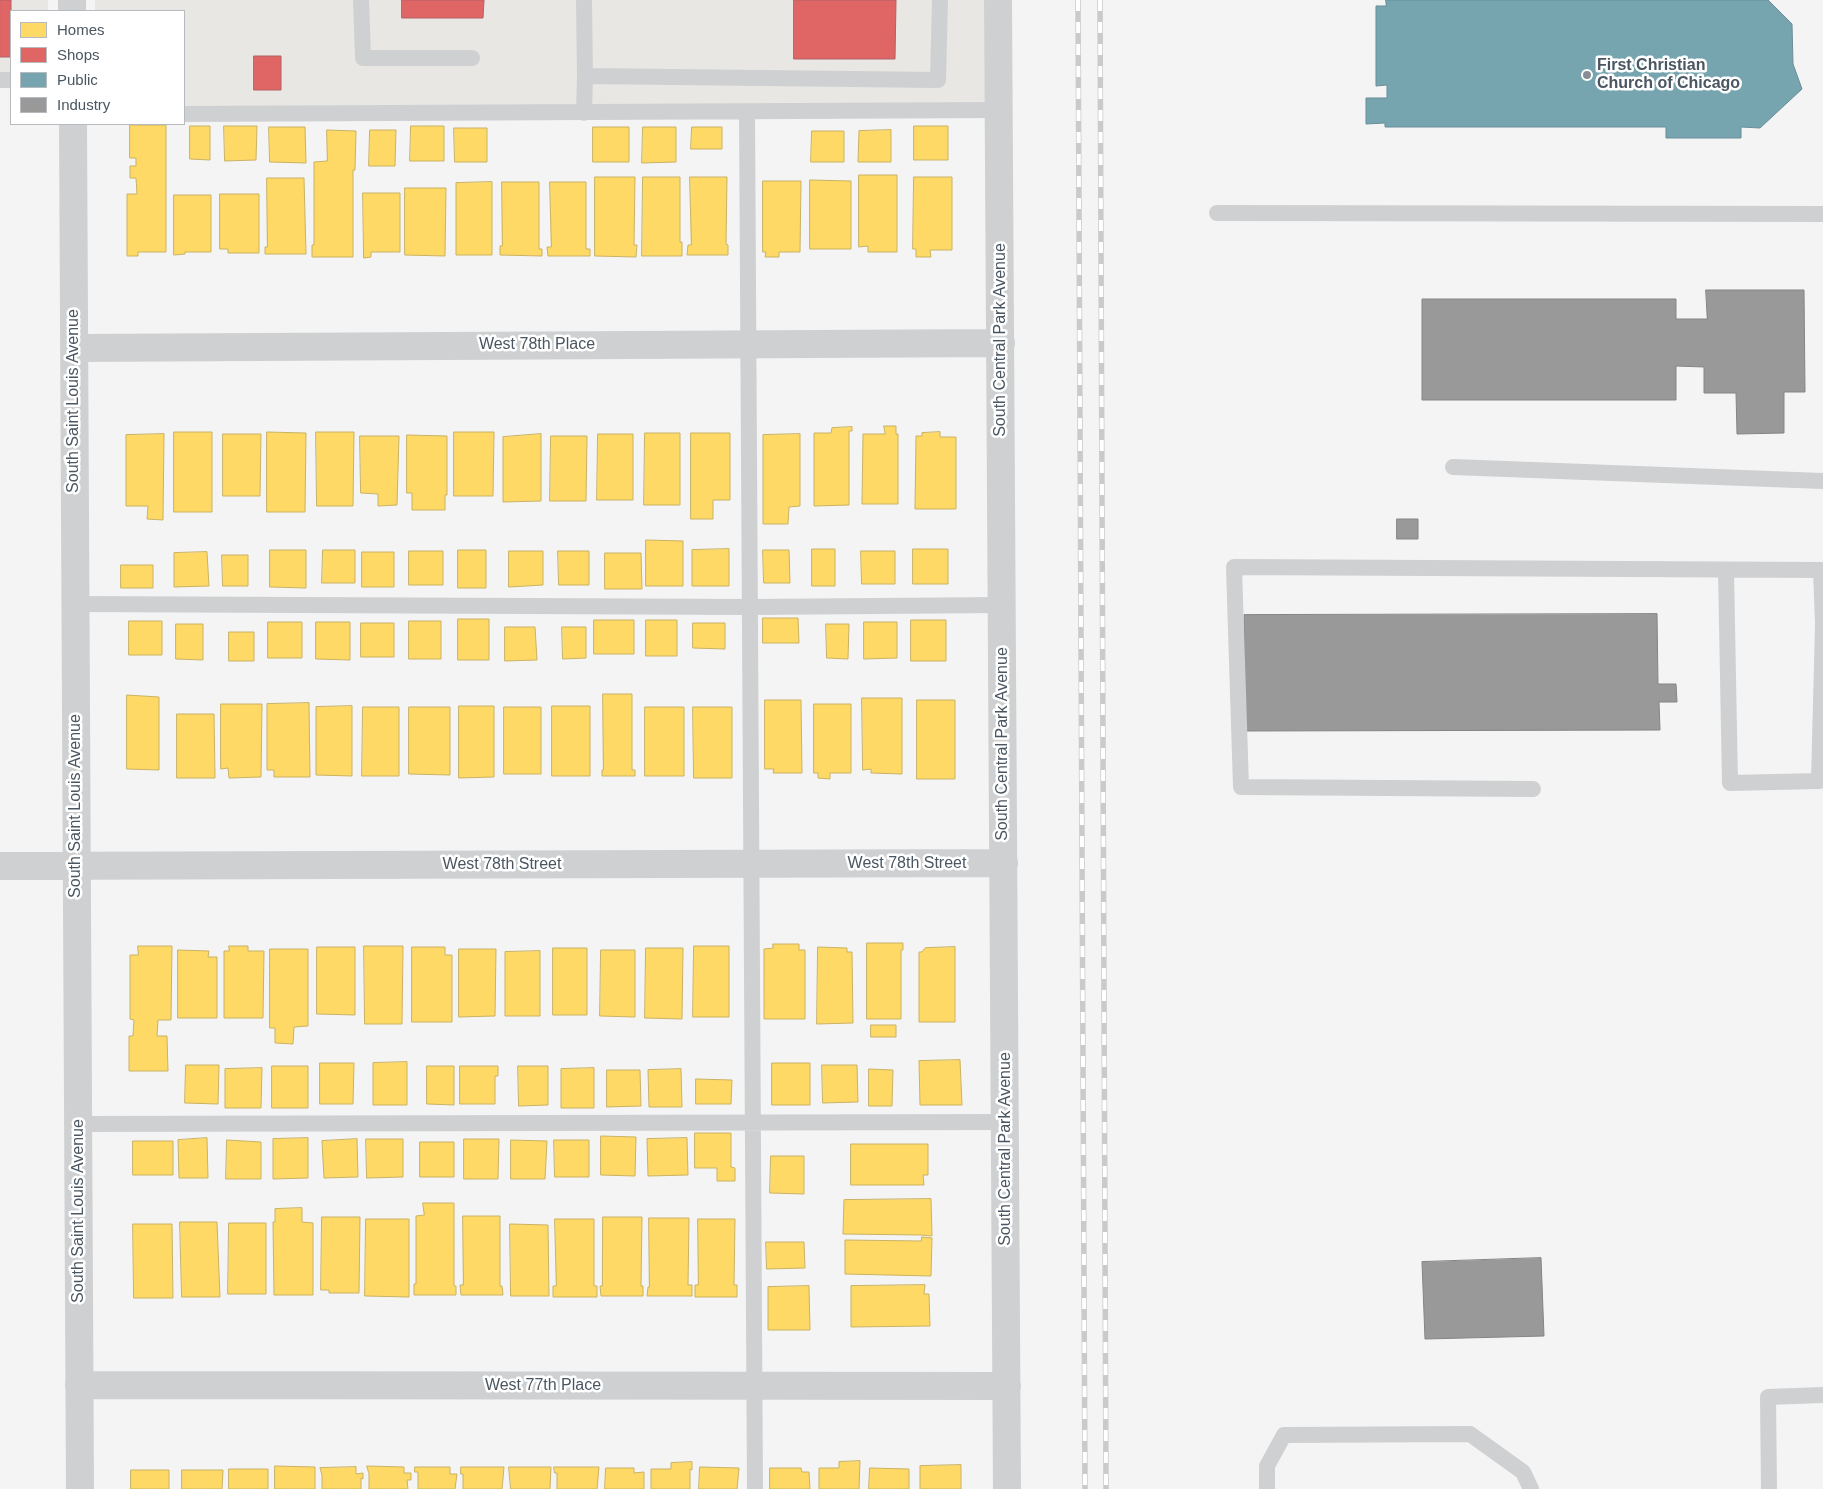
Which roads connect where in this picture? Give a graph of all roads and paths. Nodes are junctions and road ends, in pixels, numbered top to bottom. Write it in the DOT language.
graph roads {
  1 [pos="361,0"];
  2 [pos="584,0"];
  3 [pos="940,0"];
  4 [pos="998,0"];
  5 [pos="472,58"];
  6 [pos="585,76"];
  7 [pos="999,110"];
  8 [pos="747,112"];
  9 [pos="584,113"];
  10 [pos="185,114"];
  11 [pos="73,125"];
  12 [pos="1217,213"];
  13 [pos="1823,214"];
  14 [pos="1001,343"];
  15 [pos="748,344"];
  16 [pos="74,348"];
  17 [pos="1453,467"];
  18 [pos="1823,481"];
  19 [pos="1726,570"];
  20 [pos="75,604"];
  21 [pos="1002,605"];
  22 [pos="750,607"];
  23 [pos="1823,624"];
  24 [pos="1533,789"];
  25 [pos="751,864"];
  26 [pos="1004,864"];
  27 [pos="0,866"];
  28 [pos="76,866"];
  29 [pos="1005,1122"];
  30 [pos="753,1123"];
  31 [pos="78,1124"];
  32 [pos="79,1385"];
  33 [pos="755,1386"];
  34 [pos="1007,1386"];
  35 [pos="1823,1395"];
  36 [pos="80,1489"];
  37 [pos="755,1489"];
  38 [pos="1007,1489"];
  39 [pos="1267,1489"];
  40 [pos="1531,1489"];
  41 [pos="1769,1489"];
  1 -- 5 [label="lane"];
  2 -- 6 [label="lane"];
  3 -- 6 [label="lane"];
  4 -- 7 [label="street, South Central Park Avenue"];
  6 -- 9 [label="lane"];
  7 -- 8 [label="lane"];
  7 -- 14 [label="street, South Central Park Avenue"];
  8 -- 9 [label="lane"];
  8 -- 15 [label="lane"];
  9 -- 10 [label="lane"];
  11 -- 16 [label="street, South Saint Louis Avenue"];
  12 -- 13 [label="lane"];
  14 -- 15 [label="street, West 78th Place"];
  14 -- 21 [label="street, South Central Park Avenue"];
  15 -- 16 [label="street, West 78th Place"];
  15 -- 22 [label="lane"];
  16 -- 20 [label="street, South Saint Louis Avenue"];
  17 -- 18 [label="lane"];
  19 -- 23 [label="lane"];
  19 -- 23 [label="lane"];
  19 -- 24 [label="lane"];
  20 -- 22 [label="lane"];
  20 -- 28 [label="street, South Saint Louis Avenue"];
  21 -- 22 [label="lane"];
  21 -- 26 [label="street, South Central Park Avenue"];
  22 -- 25 [label="lane"];
  25 -- 26 [label="street, West 78th Street"];
  25 -- 28 [label="street, West 78th Street"];
  25 -- 30 [label="lane"];
  26 -- 29 [label="street, South Central Park Avenue"];
  27 -- 28 [label="street, West 78th Street"];
  28 -- 31 [label="street, South Saint Louis Avenue"];
  29 -- 30 [label="lane"];
  29 -- 34 [label="street, South Central Park Avenue"];
  30 -- 31 [label="lane"];
  30 -- 33 [label="lane"];
  31 -- 32 [label="street, South Saint Louis Avenue"];
  32 -- 33 [label="street, West 77th Place"];
  32 -- 36 [label="street, South Saint Louis Avenue"];
  33 -- 34 [label="street, West 77th Place"];
  33 -- 37 [label="lane"];
  34 -- 38 [label="street, South Central Park Avenue"];
  35 -- 41 [label="lane"];
  39 -- 40 [label="lane"];
}
